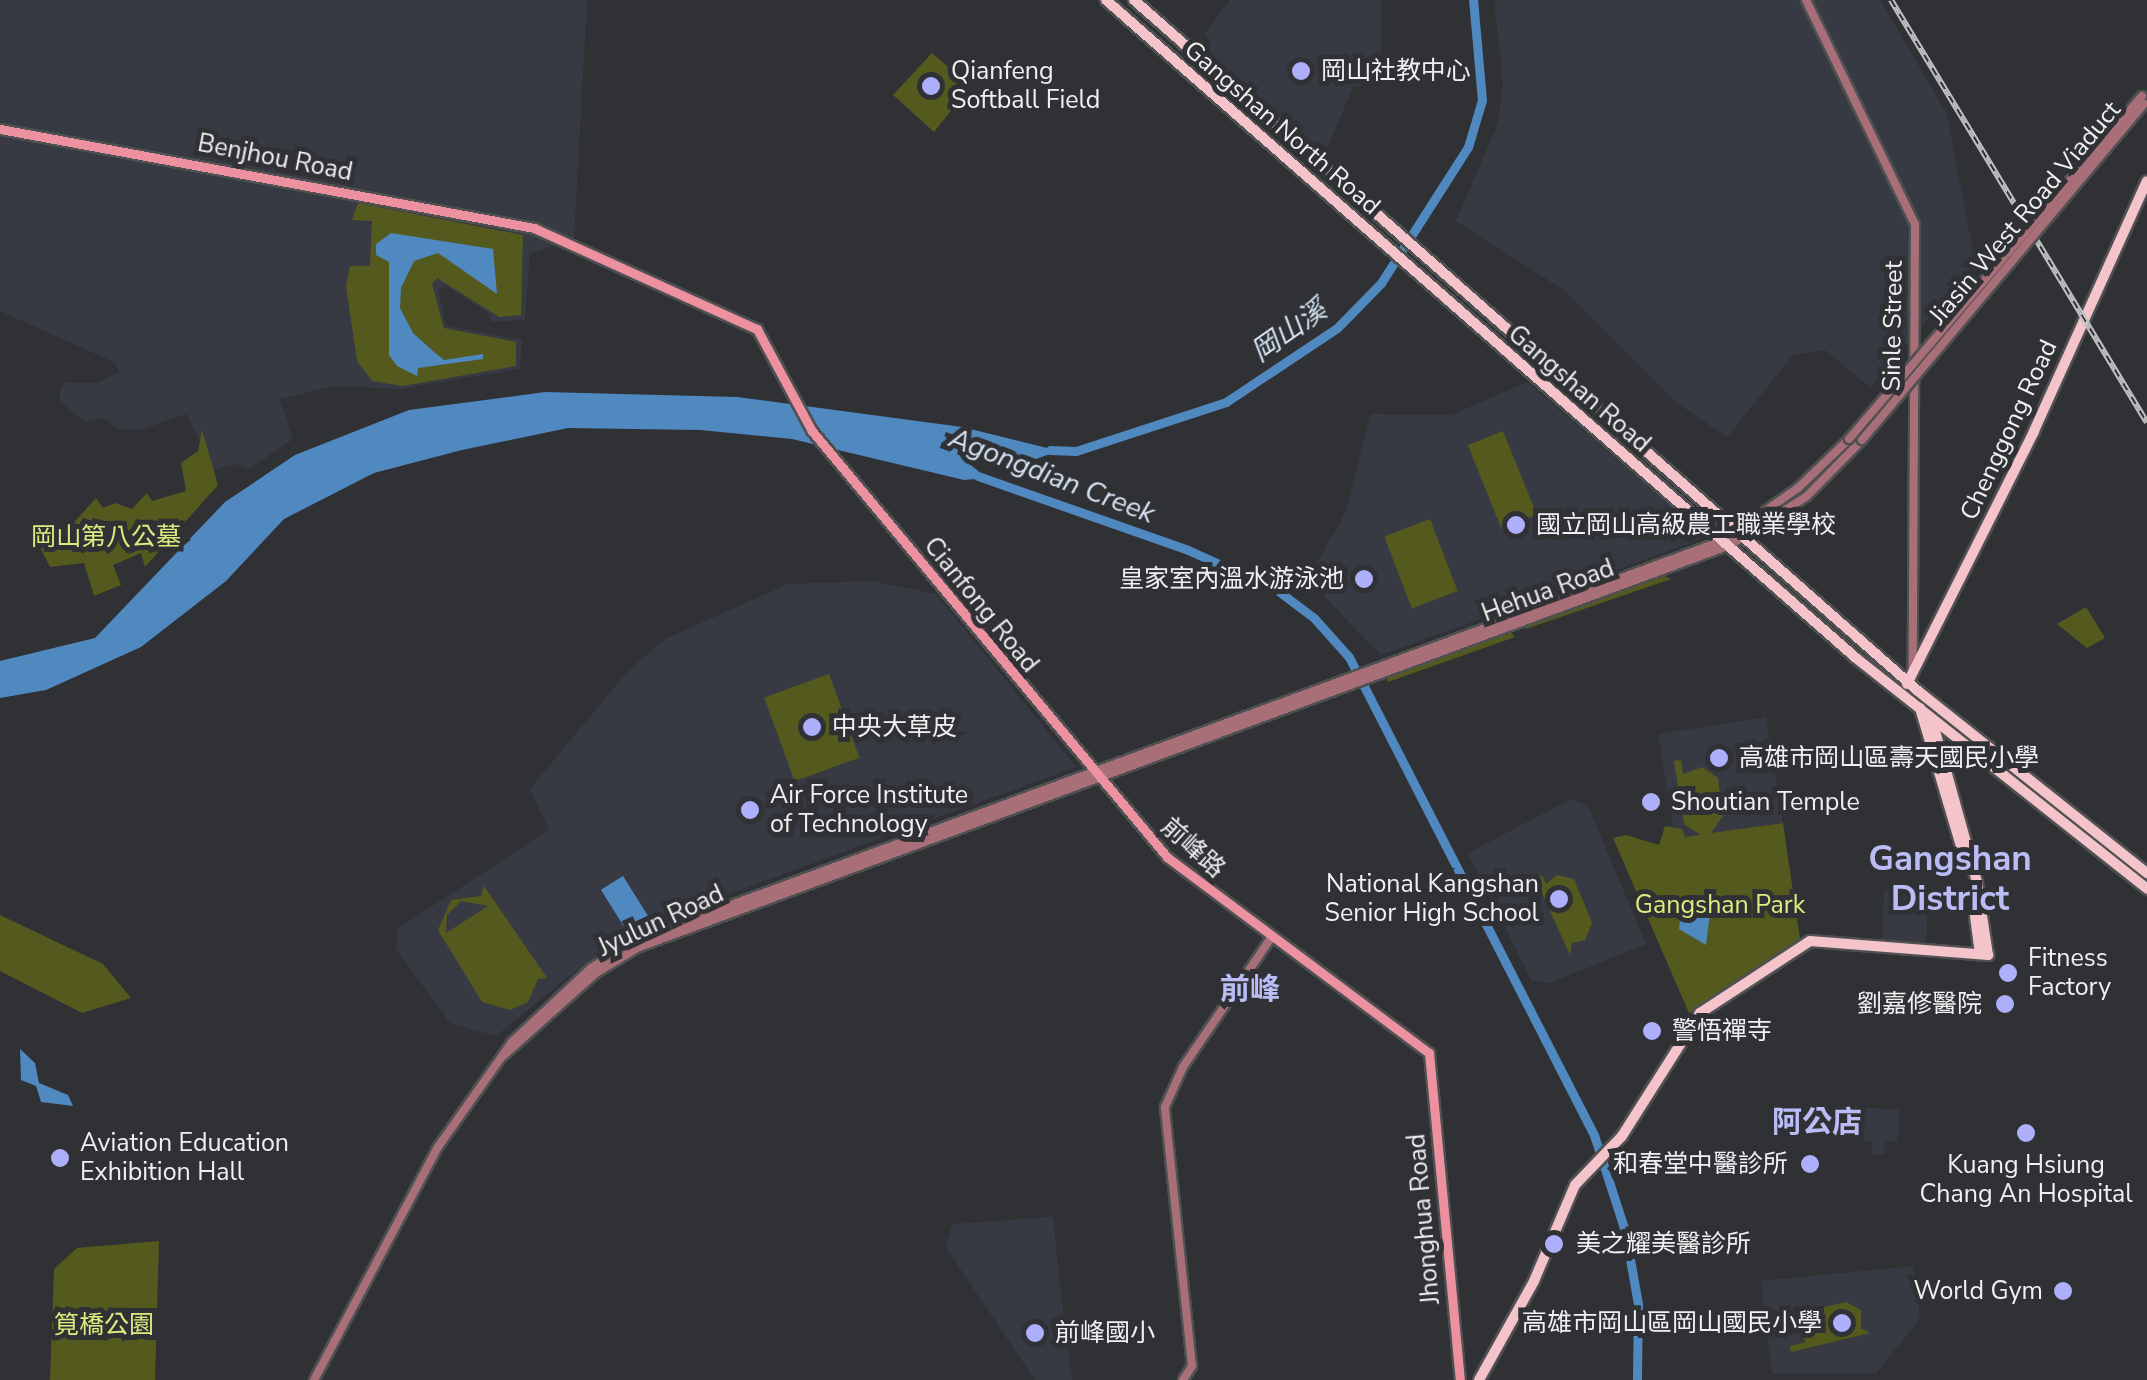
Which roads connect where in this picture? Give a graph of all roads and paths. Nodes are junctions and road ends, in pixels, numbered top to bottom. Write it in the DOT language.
graph roads {
  1 [pos="1106,0"];
  2 [pos="1134,0"];
  3 [pos="1806,0"];
  4 [pos="2145,98"];
  5 [pos="0,132"];
  6 [pos="2147,181"];
  7 [pos="1428,257"];
  8 [pos="1410,268"];
  9 [pos="786,383"];
  10 [pos="1740,534"];
  11 [pos="1725,543"];
  12 [pos="1913,684"];
  13 [pos="1898,691"];
  14 [pos="1924,705"];
  15 [pos="1931,718"];
  16 [pos="1093,773"];
  17 [pos="2147,873"];
  18 [pos="2147,889"];
  19 [pos="1272,938"];
  20 [pos="1984,955"];
  21 [pos="314,1380"];
  22 [pos="1183,1380"];
  23 [pos="1460,1380"];
  24 [pos="1479,1380"];
  1 -- 8 [label="main road, Gangshan North Road"];
  2 -- 7 [label="main road, Gangshan North Road"];
  3 -- 12 [label="street, Sinle Street"];
  4 -- 10 [label="street, Jiasin West Road Viaduct, bridge"];
  4 -- 10 [label="street, Jiasin West Road Viaduct, bridge"];
  5 -- 9 [label="main road, Benjhou Road"];
  6 -- 12 [label="main road, Chenggong Road"];
  7 -- 10 [label="main road, Gangshan Road"];
  8 -- 11 [label="main road, Gangshan Road"];
  9 -- 16 [label="main road, Cianfong Road"];
  10 -- 11 [label="street, Hehua Road"];
  10 -- 12 [label="main road, Gangshan Road"];
  11 -- 13 [label="main road, Gangshan Road"];
  11 -- 16 [label="street, Hehua Road"];
  12 -- 13 [label="main road, Chenggong Road"];
  12 -- 14 [label="main road"];
  13 -- 14 [label="main road, Gangshan Road"];
  14 -- 15 [label="main road"];
  14 -- 17 [label="main road"];
  14 -- 20 [label="main road"];
  15 -- 18 [label="main road"];
  15 -- 20 [label="main road"];
  16 -- 19 [label="main road, 前峰路"];
  16 -- 21 [label="street, Jyulun Road"];
  19 -- 22 [label="street"];
  19 -- 23 [label="main road, Jhonghua Road"];
  20 -- 24 [label="main road"];
}
